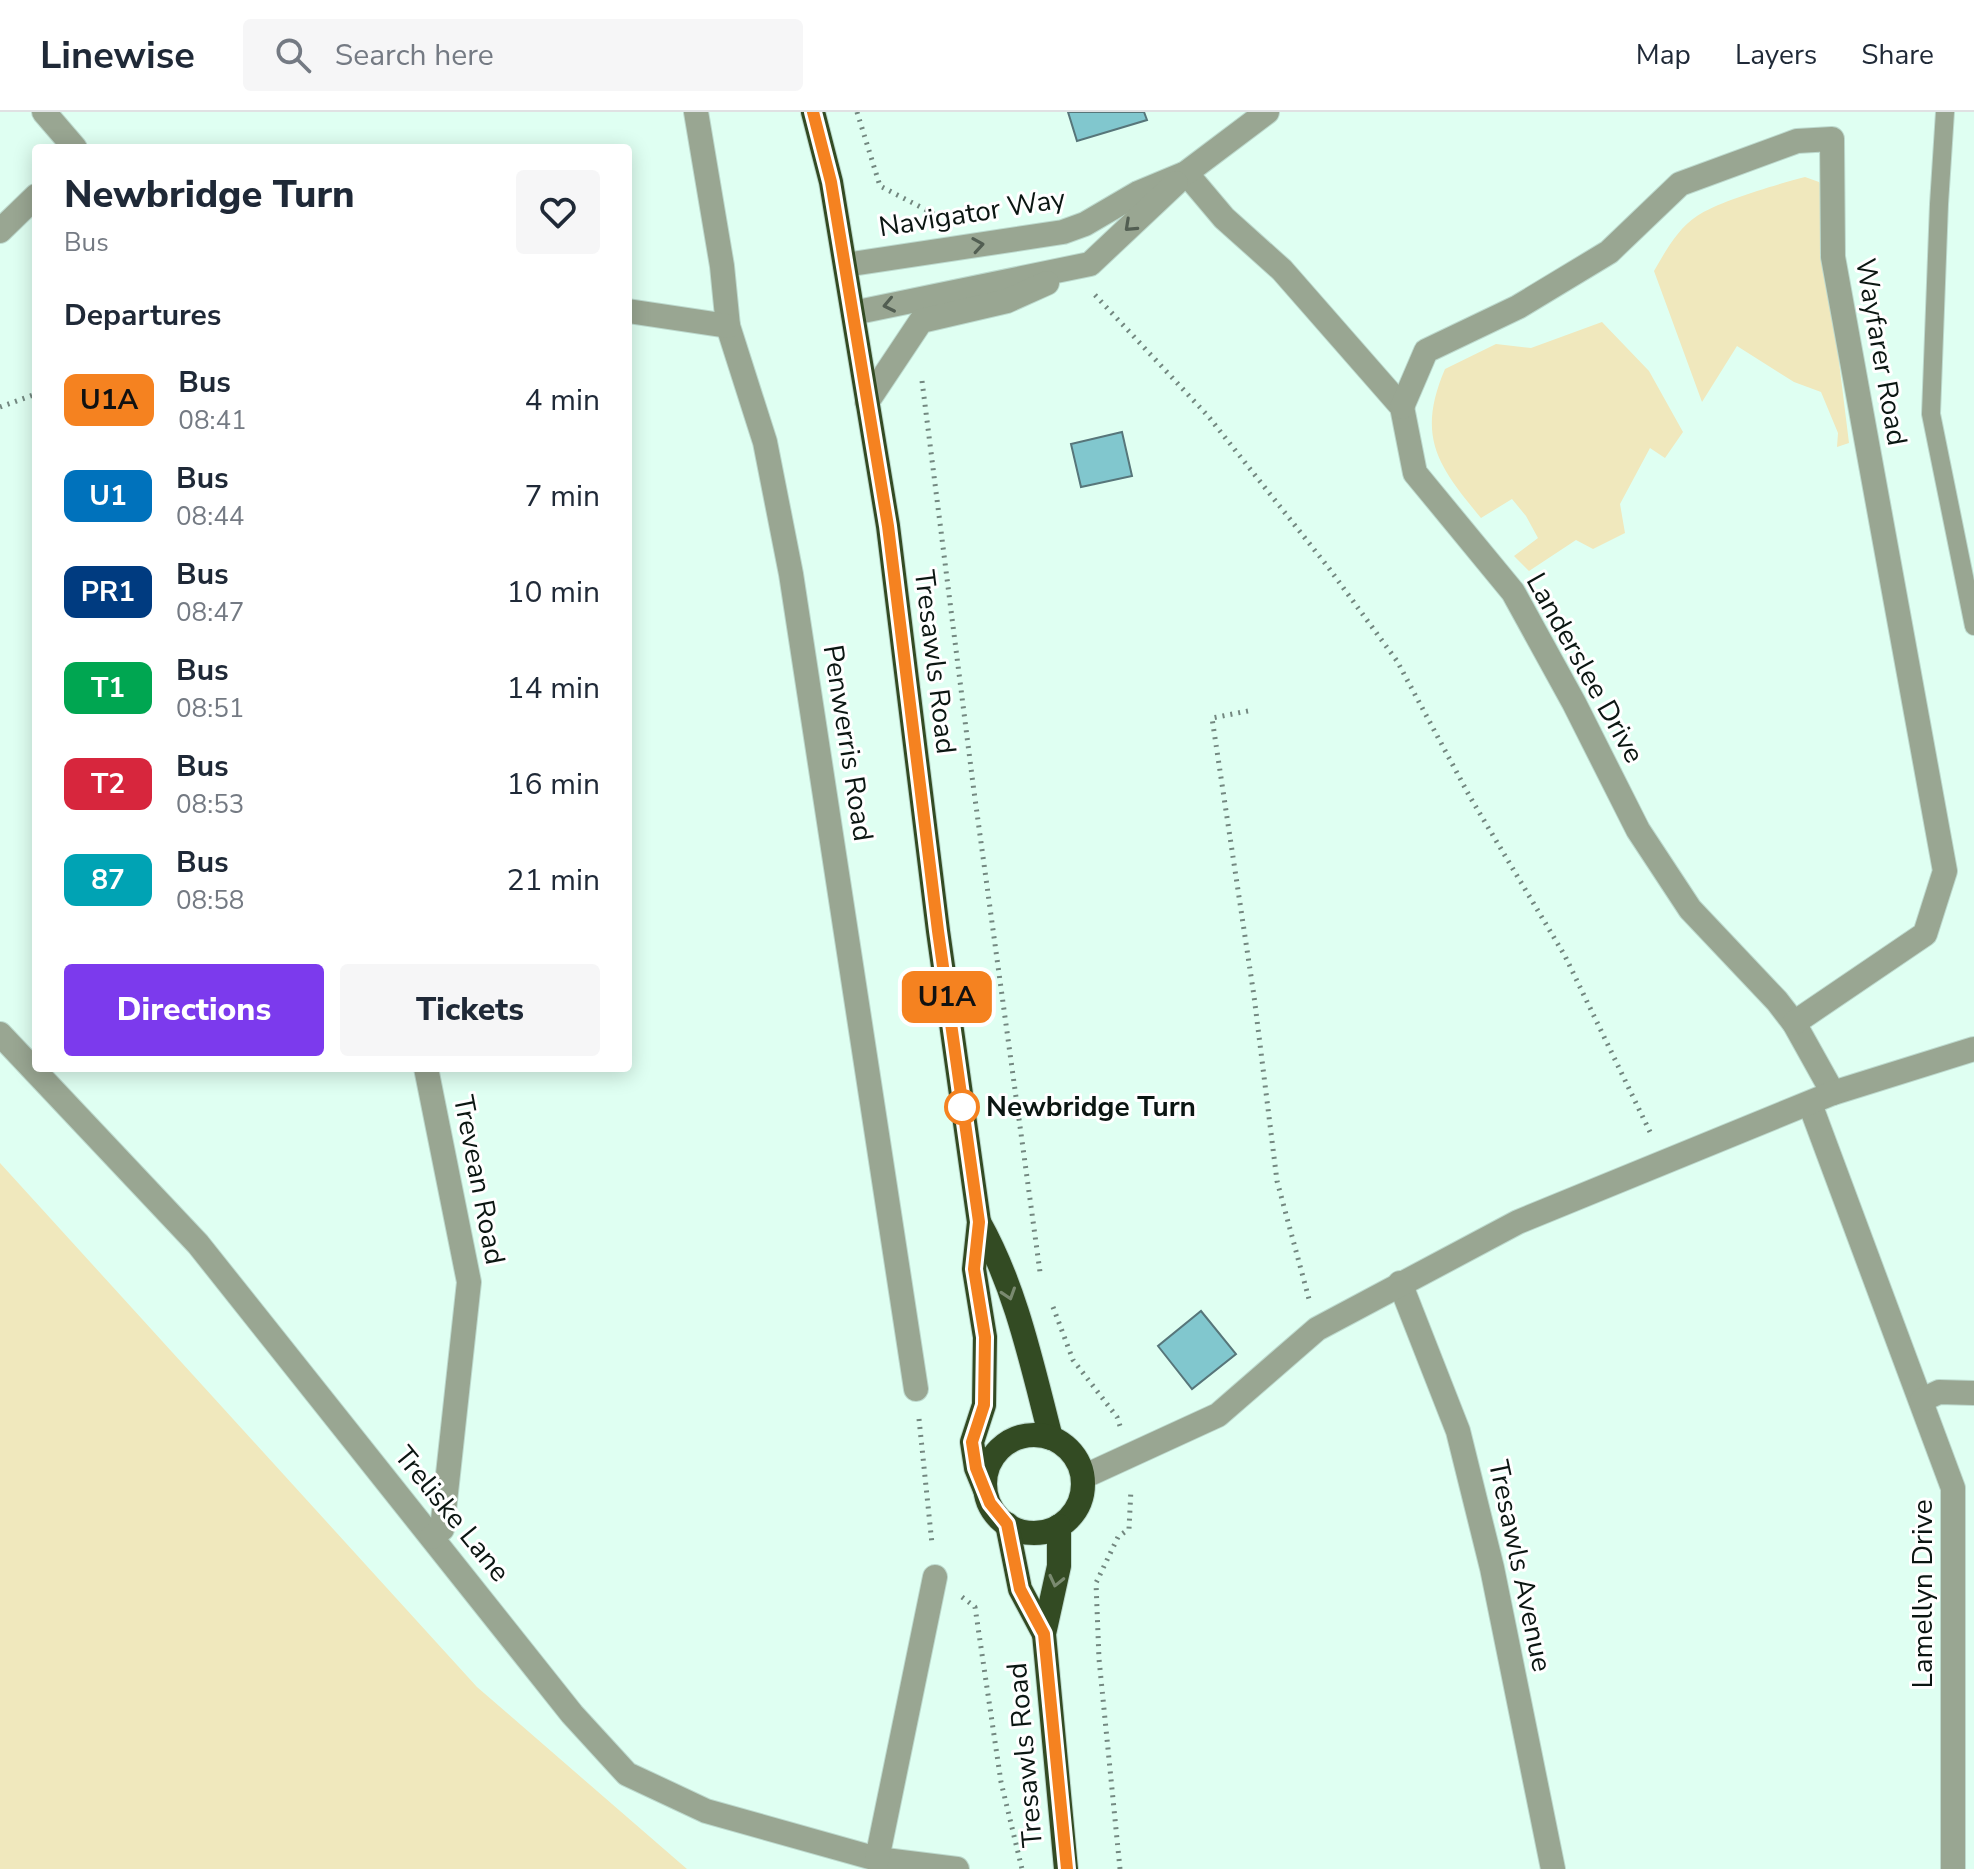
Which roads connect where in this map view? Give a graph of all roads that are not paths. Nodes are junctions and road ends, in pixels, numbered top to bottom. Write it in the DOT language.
graph roads {
  1 [pos="44,112"];
  2 [pos="696,112"];
  3 [pos="813,112"];
  4 [pos="1267,112"];
  5 [pos="1945,112"];
  6 [pos="72,144"];
  7 [pos="1186,173"];
  8 [pos="32,200"];
  9 [pos="0,231"];
  10 [pos="845,265"];
  11 [pos="1088,275"];
  12 [pos="632,312"];
  13 [pos="853,313"];
  14 [pos="728,326"];
  15 [pos="867,402"];
  16 [pos="1402,407"];
  17 [pos="1974,626"];
  18 [pos="1794,1023"];
  19 [pos="0,1034"];
  20 [pos="1974,1049"];
  21 [pos="32,1068"];
  22 [pos="36,1072"];
  23 [pos="427,1072"];
  24 [pos="1833,1093"];
  25 [pos="1810,1104"];
  26 [pos="979,1222"];
  27 [pos="1400,1283"];
  28 [pos="916,1389"];
  29 [pos="1974,1393"];
  30 [pos="1922,1400"];
  31 [pos="1051,1438"];
  32 [pos="1083,1477"];
  33 [pos="985,1490"];
  34 [pos="1007,1524"];
  35 [pos="1059,1526"];
  36 [pos="432,1537"];
  37 [pos="935,1577"];
  38 [pos="1044,1634"];
  39 [pos="875,1864"];
  40 [pos="957,1869"];
  41 [pos="1066,1869"];
  42 [pos="1553,1869"];
  43 [pos="1953,1869"];
  1 -- 6 [label="street"];
  2 -- 14 [label="street, Penwerris Road"];
  3 -- 10 [label="highway, Tresawls Road"];
  4 -- 7 [label="street, Navigator Way"];
  5 -- 17 [label="lane"];
  10 -- 7 [label="street, Navigator Way, one-way"];
  7 -- 11 [label="street, one-way"];
  7 -- 16 [label="street"];
  8 -- 9 [label="street"];
  10 -- 13 [label="highway, Tresawls Road"];
  11 -- 13 [label="street, one-way"];
  11 -- 15 [label="street"];
  12 -- 14 [label="street"];
  13 -- 15 [label="highway, Tresawls Road"];
  14 -- 28 [label="street, Penwerris Road"];
  15 -- 26 [label="highway, Tresawls Road"];
  16 -- 18 [label="street, Landerslee Drive"];
  16 -- 18 [label="street, Wayfarer Road"];
  18 -- 24 [label="street, Landerslee Drive"];
  19 -- 21 [label="street, Treliske Lane"];
  20 -- 24 [label="street"];
  22 -- 36 [label="street, Treliske Lane"];
  23 -- 36 [label="street, Trevean Road"];
  24 -- 25 [label="street"];
  25 -- 27 [label="street"];
  25 -- 30 [label="street, Lamellyn Drive"];
  26 -- 31 [label="highway, Tresawls Road, one-way"];
  26 -- 33 [label="highway, Tresawls Road"];
  27 -- 32 [label="street"];
  27 -- 42 [label="street, Tresawls Avenue"];
  29 -- 30 [label="street"];
  30 -- 43 [label="street, Lamellyn Drive"];
  31 -- 32 [label="highway"];
  31 -- 33 [label="highway"];
  32 -- 35 [label="highway"];
  33 -- 34 [label="highway"];
  34 -- 35 [label="highway"];
  34 -- 38 [label="highway, Tresawls Road"];
  35 -- 38 [label="highway, Tresawls Road, one-way"];
  36 -- 39 [label="street, Treliske Lane"];
  37 -- 39 [label="street"];
  38 -- 41 [label="highway, Tresawls Road"];
  39 -- 40 [label="street, Treliske Lane"];
}
